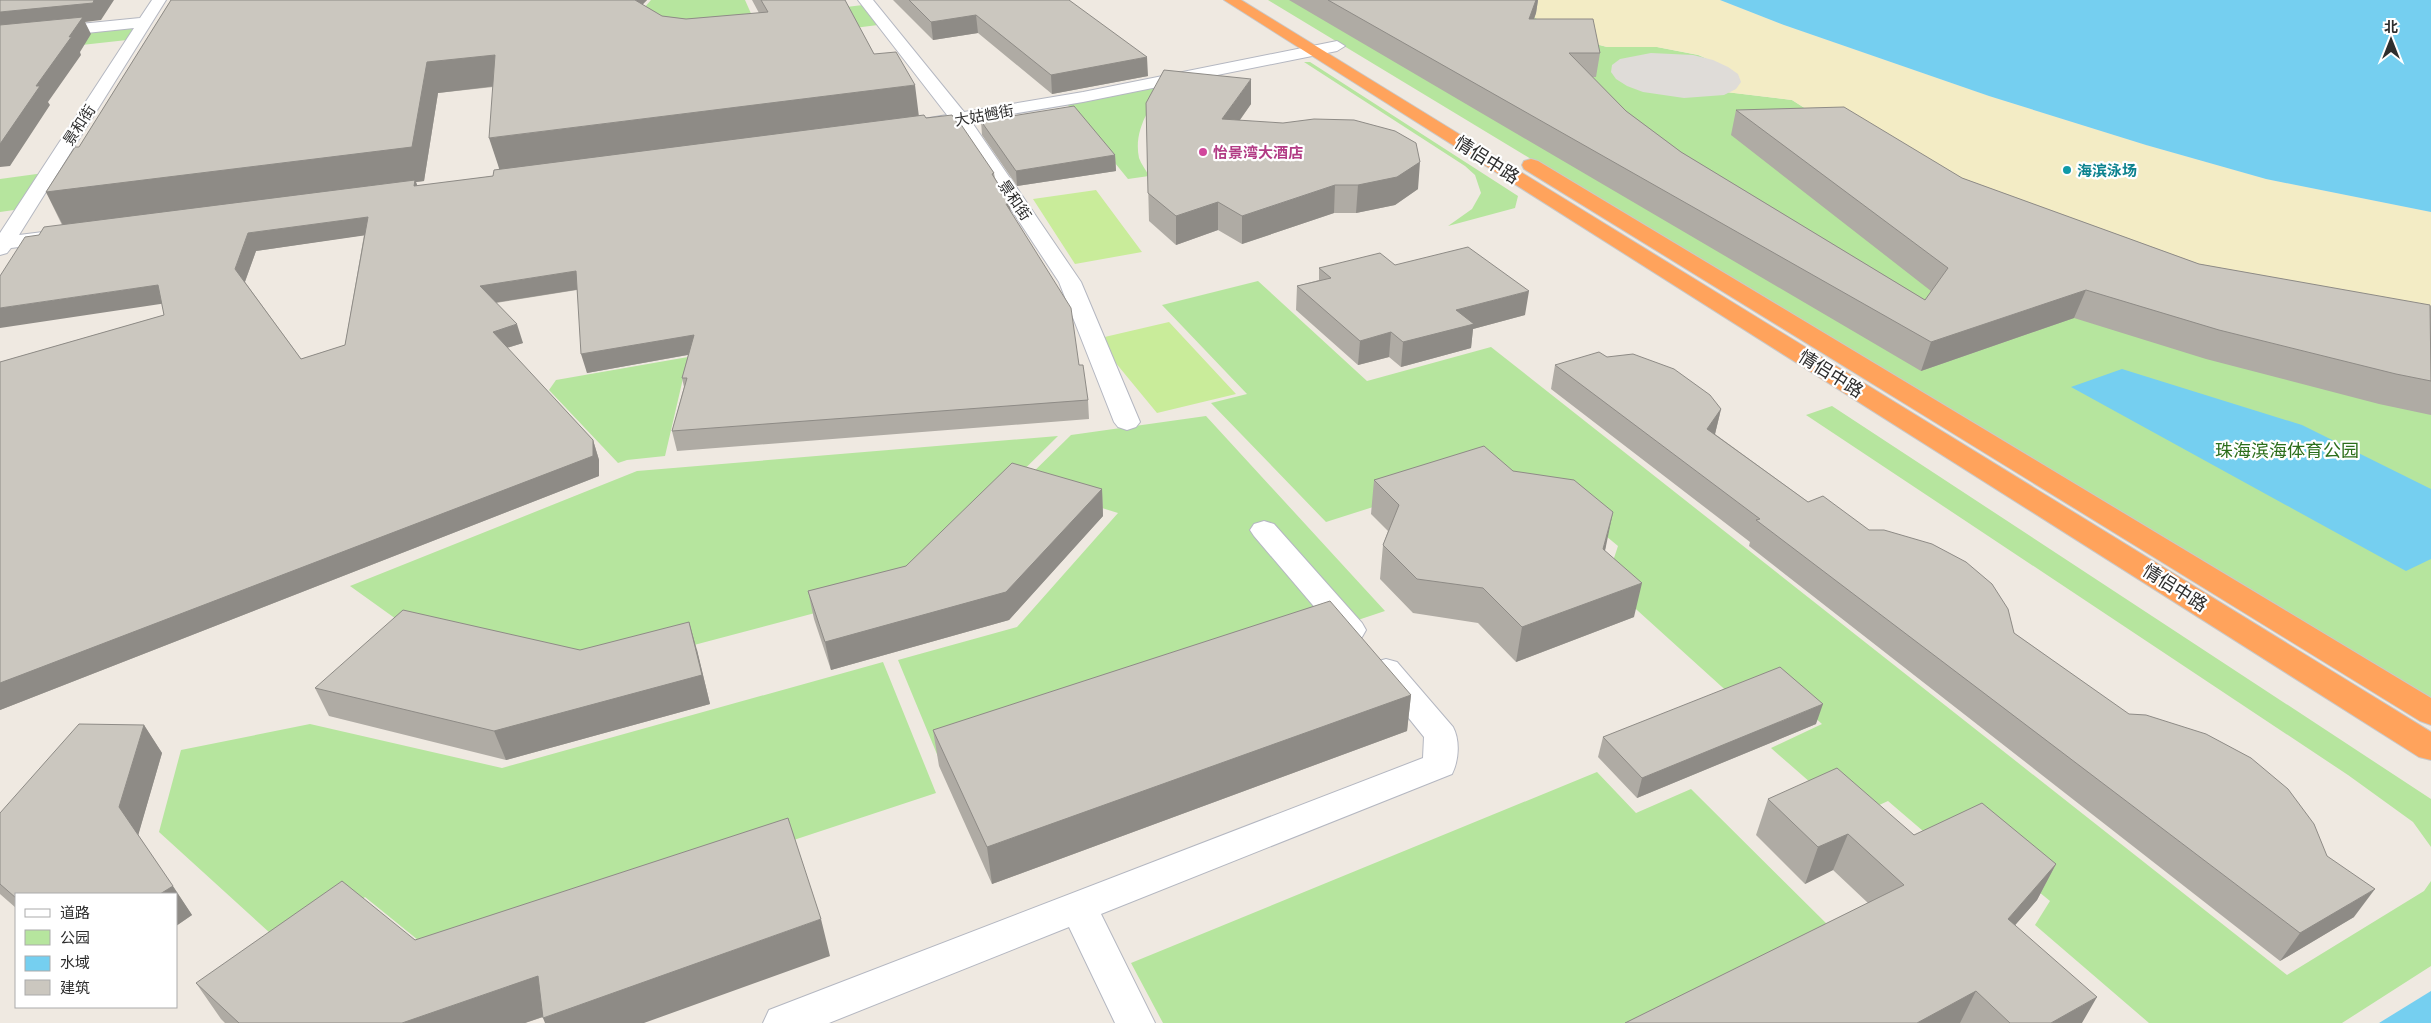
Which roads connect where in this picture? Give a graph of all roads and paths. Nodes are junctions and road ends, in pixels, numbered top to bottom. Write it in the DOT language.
graph roads {
  1 [pos="159,0"];
  2 [pos="865,0"];
  3 [pos="1231,0"];
  4 [pos="1260,0"];
  5 [pos="145,22"];
  6 [pos="0,37"];
  7 [pos="1337,46"];
  8 [pos="1313,51"];
  9 [pos="960,120"];
  10 [pos="901,127"];
  11 [pos="72,235"];
  12 [pos="2,246"];
  13 [pos="1126,422"];
  14 [pos="1264,530"];
  15 [pos="2431,713"];
  16 [pos="2431,748"];
  17 [pos="1078,906"];
  18 [pos="783,1023"];
  19 [pos="1135,1023"];
  1 -- 5 [label="street, 景和街"];
  2 -- 9 [label="street, 景和街"];
  3 -- 8 [label="highway, 情侣中路"];
  4 -- 7 [label="highway, 情侣中路"];
  5 -- 6 [label="street"];
  5 -- 12 [label="street, 景和街"];
  7 -- 8 [label="street, 大姑乸街"];
  7 -- 15 [label="highway, 情侣中路"];
  8 -- 9 [label="street, 大姑乸街"];
  8 -- 16 [label="highway, 情侣中路"];
  9 -- 10 [label="street, 大姑乸街"];
  9 -- 13 [label="street, 景和街"];
  11 -- 12 [label="street"];
  14 -- 17 [label="street"];
  17 -- 18 [label="street"];
  17 -- 19 [label="street"];
}
